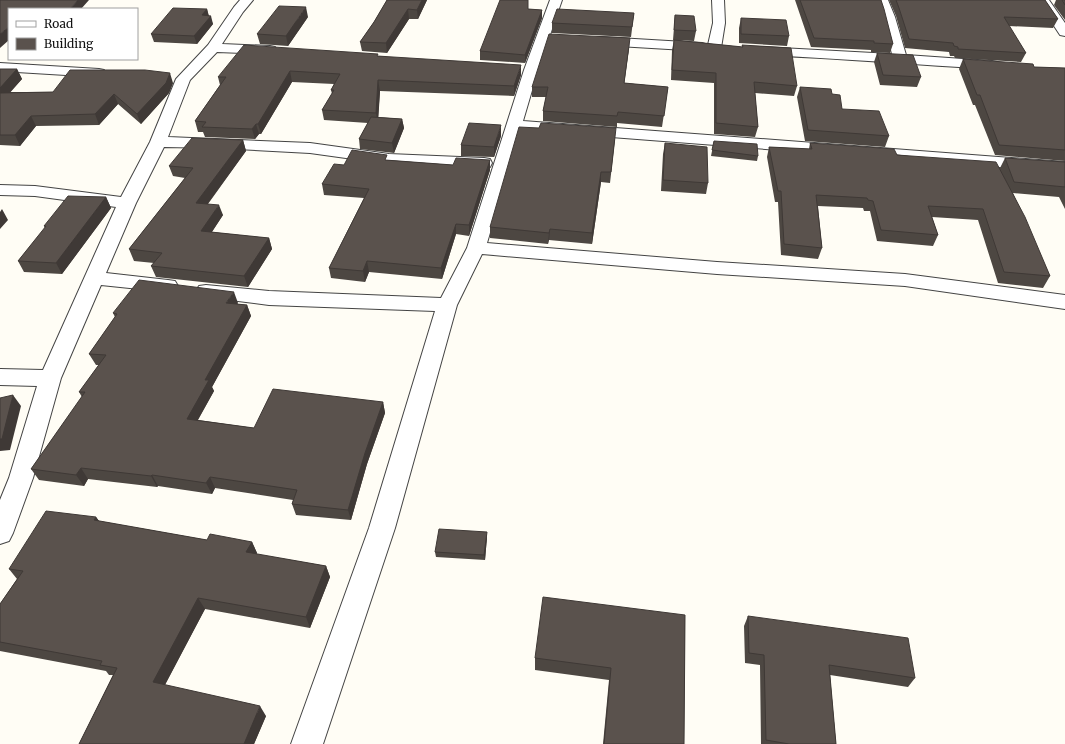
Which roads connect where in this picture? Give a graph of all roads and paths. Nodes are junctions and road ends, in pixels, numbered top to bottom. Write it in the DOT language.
graph roads {
  1 [pos="247,0"];
  2 [pos="556,0"];
  3 [pos="718,0"];
  4 [pos="882,0"];
  5 [pos="1043,0"];
  6 [pos="1065,32"];
  7 [pos="585,41"];
  8 [pos="213,48"];
  9 [pos="714,48"];
  10 [pos="729,49"];
  11 [pos="744,50"];
  12 [pos="286,51"];
  13 [pos="900,60"];
  14 [pos="1003,66"];
  15 [pos="0,67"];
  16 [pos="110,73"];
  17 [pos="514,125"];
  18 [pos="158,142"];
  19 [pos="502,164"];
  20 [pos="1065,167"];
  21 [pos="0,190"];
  22 [pos="127,203"];
  23 [pos="476,248"];
  24 [pos="95,278"];
  25 [pos="1065,302"];
  26 [pos="447,305"];
  27 [pos="0,377"];
  28 [pos="50,378"];
  29 [pos="0,533"];
  30 [pos="307,744"];
  1 -- 8 [label="street"];
  2 -- 17 [label="street"];
  3 -- 9 [label="street"];
  4 -- 13 [label="street"];
  5 -- 6 [label="street"];
  7 -- 9 [label="street"];
  8 -- 12 [label="street"];
  8 -- 18 [label="street"];
  9 -- 10 [label="street"];
  11 -- 13 [label="street"];
  13 -- 14 [label="street"];
  15 -- 16 [label="street"];
  17 -- 19 [label="street"];
  17 -- 20 [label="street"];
  18 -- 19 [label="street"];
  18 -- 22 [label="street"];
  19 -- 23 [label="street"];
  21 -- 22 [label="street"];
  22 -- 24 [label="street"];
  23 -- 25 [label="street"];
  23 -- 26 [label="street"];
  24 -- 26 [label="street"];
  24 -- 28 [label="street"];
  26 -- 30 [label="street"];
  27 -- 28 [label="street"];
  28 -- 29 [label="street"];
}
